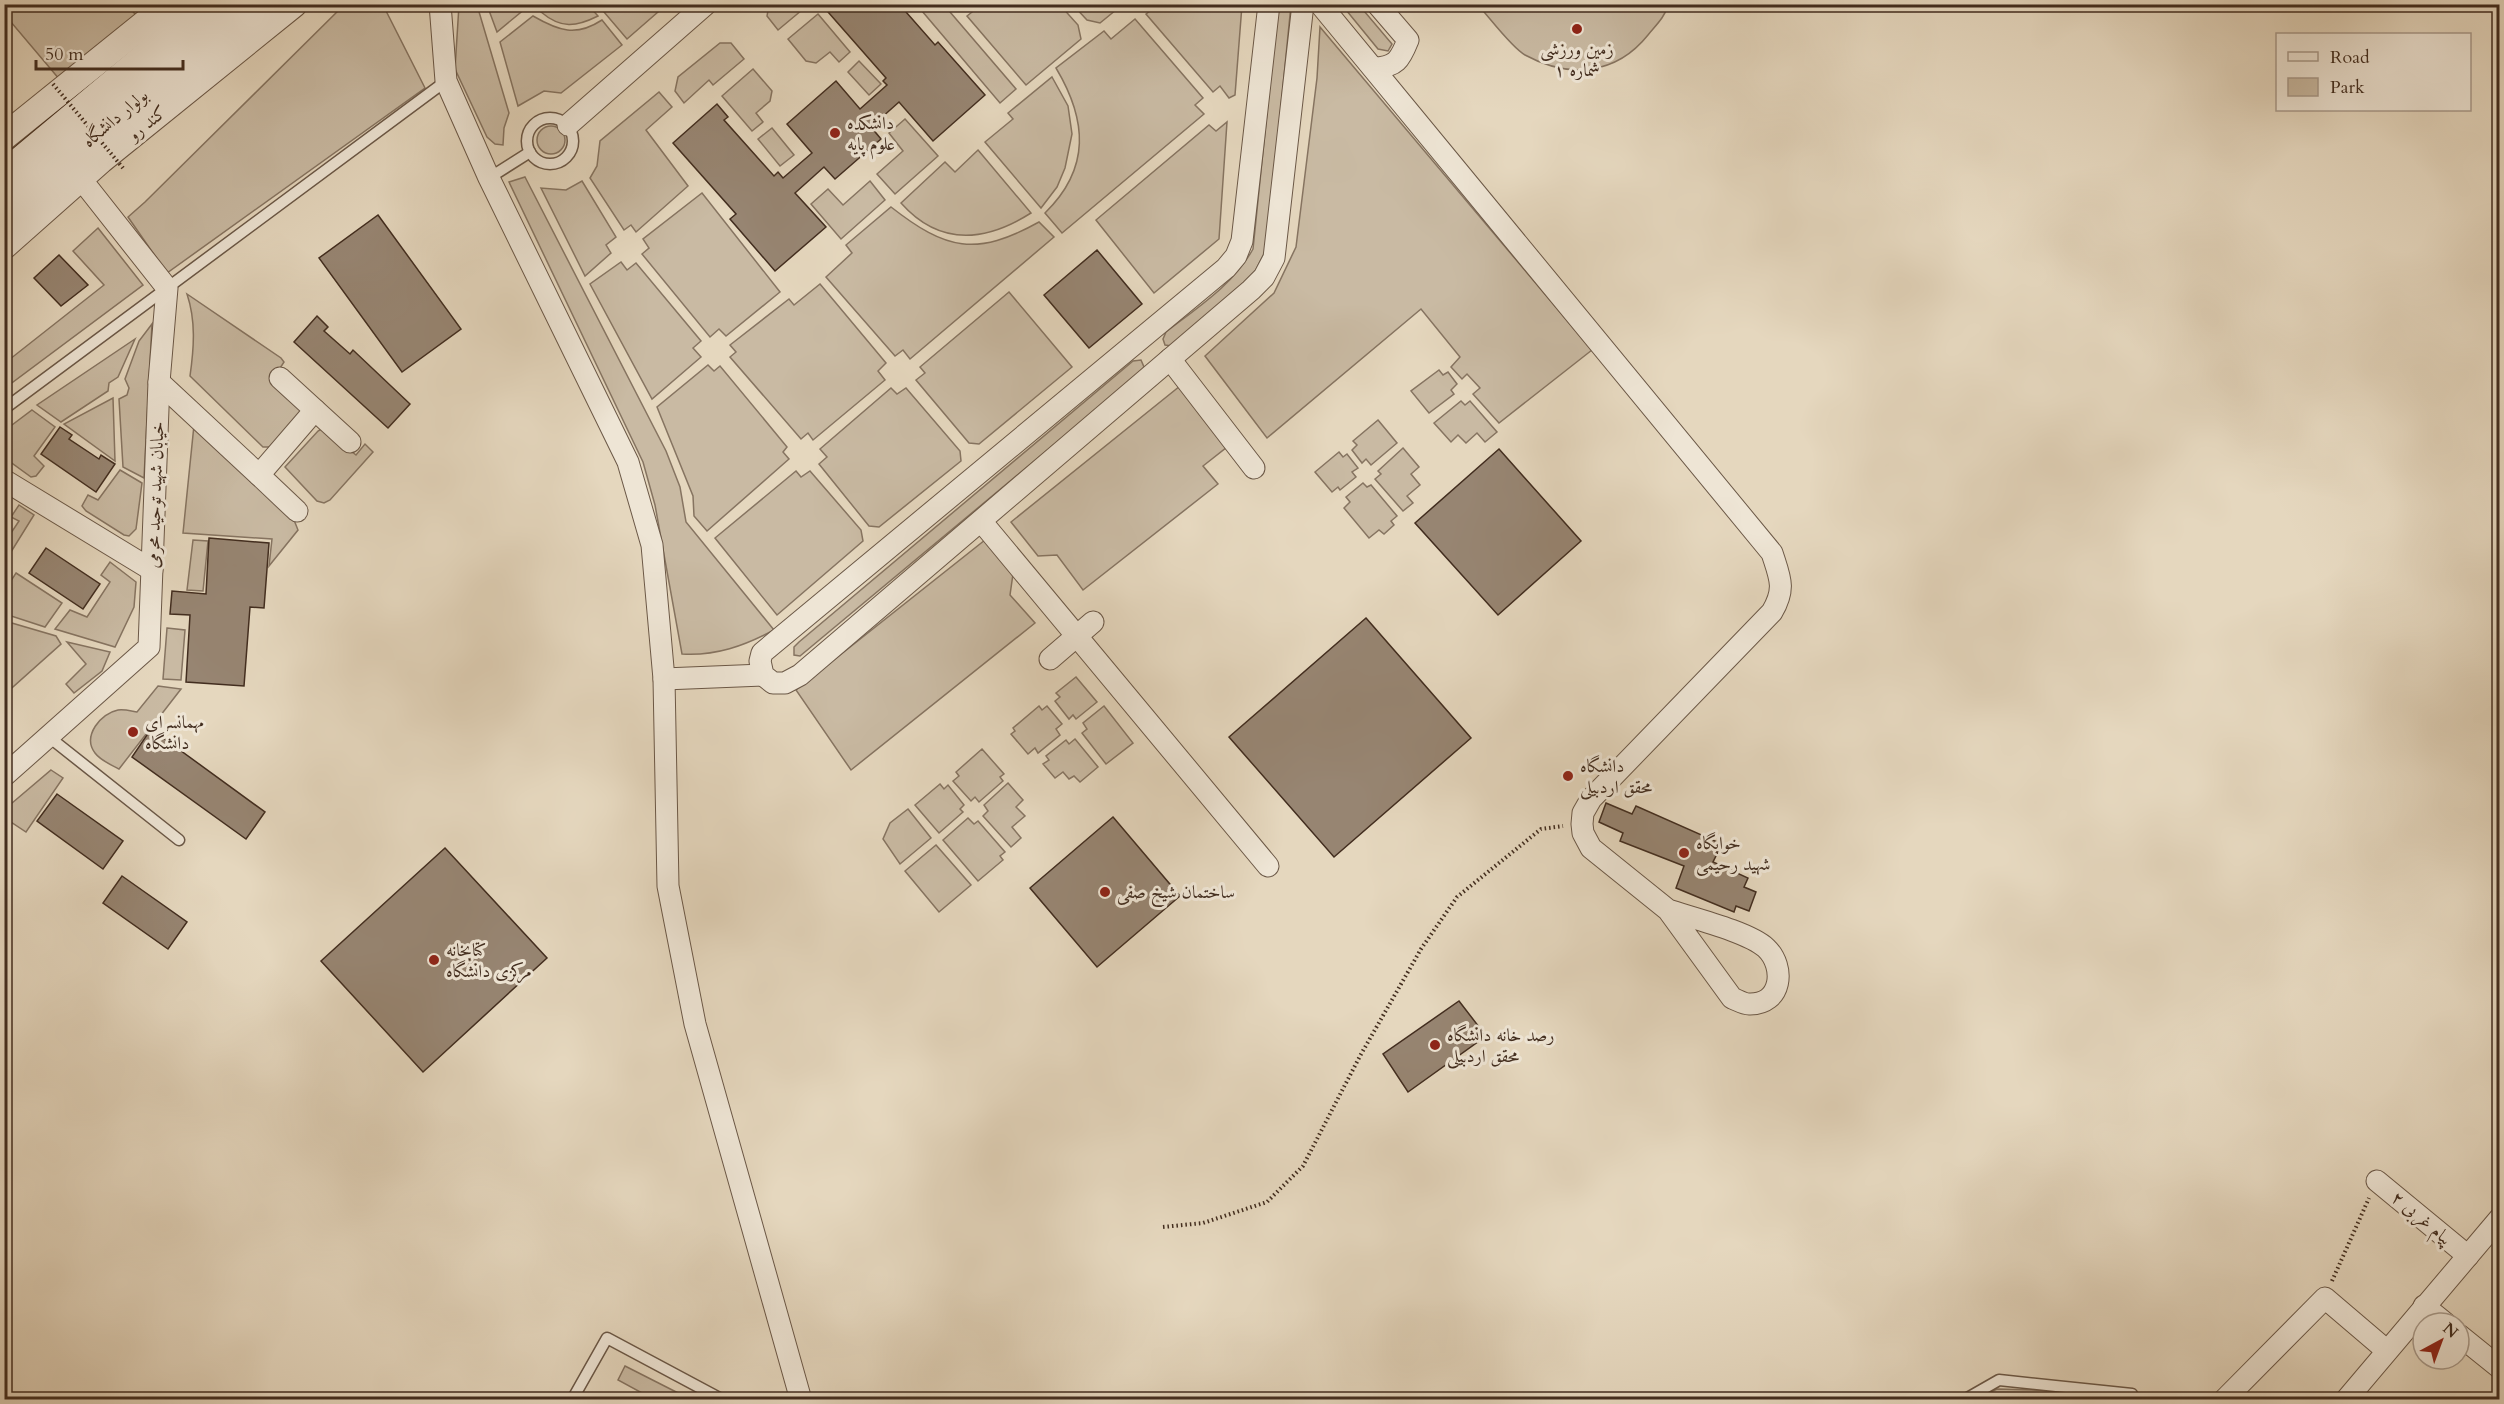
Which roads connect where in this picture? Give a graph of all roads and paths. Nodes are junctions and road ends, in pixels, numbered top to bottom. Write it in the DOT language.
graph roads {
  1 [pos="210,4"];
  2 [pos="254,4"];
  3 [pos="294,4"];
  4 [pos="440,4"];
  5 [pos="706,4"];
  6 [pos="1269,4"];
  7 [pos="1303,4"];
  8 [pos="1320,4"];
  9 [pos="1377,4"];
  10 [pos="159,7"];
  11 [pos="1374,68"];
  12 [pos="446,81"];
  13 [pos="53,84"];
  14 [pos="568,125"];
  15 [pos="4,137"];
  16 [pos="530,152"];
  17 [pos="123,168"];
  18 [pos="4,176"];
  19 [pos="489,178"];
  20 [pos="81,179"];
  21 [pos="4,210"];
  22 [pos="4,246"];
  23 [pos="167,288"];
  24 [pos="1170,359"];
  25 [pos="280,378"];
  26 [pos="159,382"];
  27 [pos="4,409"];
  28 [pos="315,410"];
  29 [pos="350,442"];
  30 [pos="1254,468"];
  31 [pos="259,475"];
  32 [pos="4,480"];
  33 [pos="297,511"];
  34 [pos="981,520"];
  35 [pos="152,570"];
  36 [pos="1085,629"];
  37 [pos="1050,659"];
  38 [pos="763,675"];
  39 [pos="664,679"];
  40 [pos="49,737"];
  41 [pos="4,776"];
  42 [pos="1582,824"];
  43 [pos="179,840"];
  44 [pos="1268,866"];
  45 [pos="1668,910"];
  46 [pos="2377,1181"];
  47 [pos="2499,1218"];
  48 [pos="1163,1227"];
  49 [pos="2468,1256"];
  50 [pos="2325,1298"];
  51 [pos="2424,1306"];
  52 [pos="2430,1311"];
  53 [pos="2471,1345"];
  54 [pos="2386,1350"];
  55 [pos="2499,1368"];
  56 [pos="2230,1398"];
  57 [pos="572,1400"];
  58 [pos="723,1400"];
  59 [pos="801,1400"];
  60 [pos="1964,1400"];
  61 [pos="2127,1400"];
  62 [pos="2346,1400"];
  1 -- 18 [label="main road, بولوار دانشگاه"];
  2 -- 21 [label="main road, بولوار دانشگاه"];
  3 -- 20 [label="street, کند رو"];
  4 -- 12 [label="street"];
  5 -- 14 [label="street"];
  6 -- 38 [label="street"];
  7 -- 24 [label="street"];
  8 -- 11 [label="street"];
  9 -- 11 [label="street"];
  10 -- 15 [label="street"];
  11 -- 42 [label="street"];
  12 -- 19 [label="street"];
  12 -- 23 [label="lane"];
  13 -- 17 [label="path, bridge"];
  14 -- 16 [label="lane"];
  14 -- 16 [label="lane"];
  16 -- 19 [label="lane"];
  19 -- 39 [label="street"];
  20 -- 22 [label="street, کند رو"];
  20 -- 23 [label="street"];
  23 -- 26 [label="street, خیابان شهید توحید محرمی"];
  23 -- 27 [label="lane"];
  24 -- 30 [label="street"];
  24 -- 34 [label="street"];
  25 -- 28 [label="street"];
  26 -- 31 [label="street"];
  26 -- 35 [label="street, خیابان شهید توحید محرمی"];
  28 -- 29 [label="street"];
  28 -- 31 [label="street"];
  31 -- 33 [label="street"];
  32 -- 35 [label="street"];
  34 -- 36 [label="street"];
  34 -- 38 [label="street"];
  35 -- 40 [label="street, خیابان شهید توحید محرمی"];
  36 -- 37 [label="street"];
  36 -- 44 [label="street"];
  38 -- 39 [label="street"];
  39 -- 59 [label="street"];
  40 -- 41 [label="street, خیابان شهید توحید محرمی"];
  40 -- 43 [label="lane"];
  42 -- 45 [label="street"];
  42 -- 48 [label="path"];
  45 -- 45 [label="street"];
  46 -- 49 [label="street, پیام غربی ۲"];
  46 -- 50 [label="path"];
  47 -- 49 [label="street"];
  49 -- 51 [label="street"];
  50 -- 54 [label="street"];
  50 -- 56 [label="street"];
  51 -- 52 [label="street"];
  51 -- 54 [label="street"];
  53 -- 55 [label="street"];
  54 -- 62 [label="street"];
  57 -- 58 [label="lane"];
  60 -- 61 [label="lane"];
}
